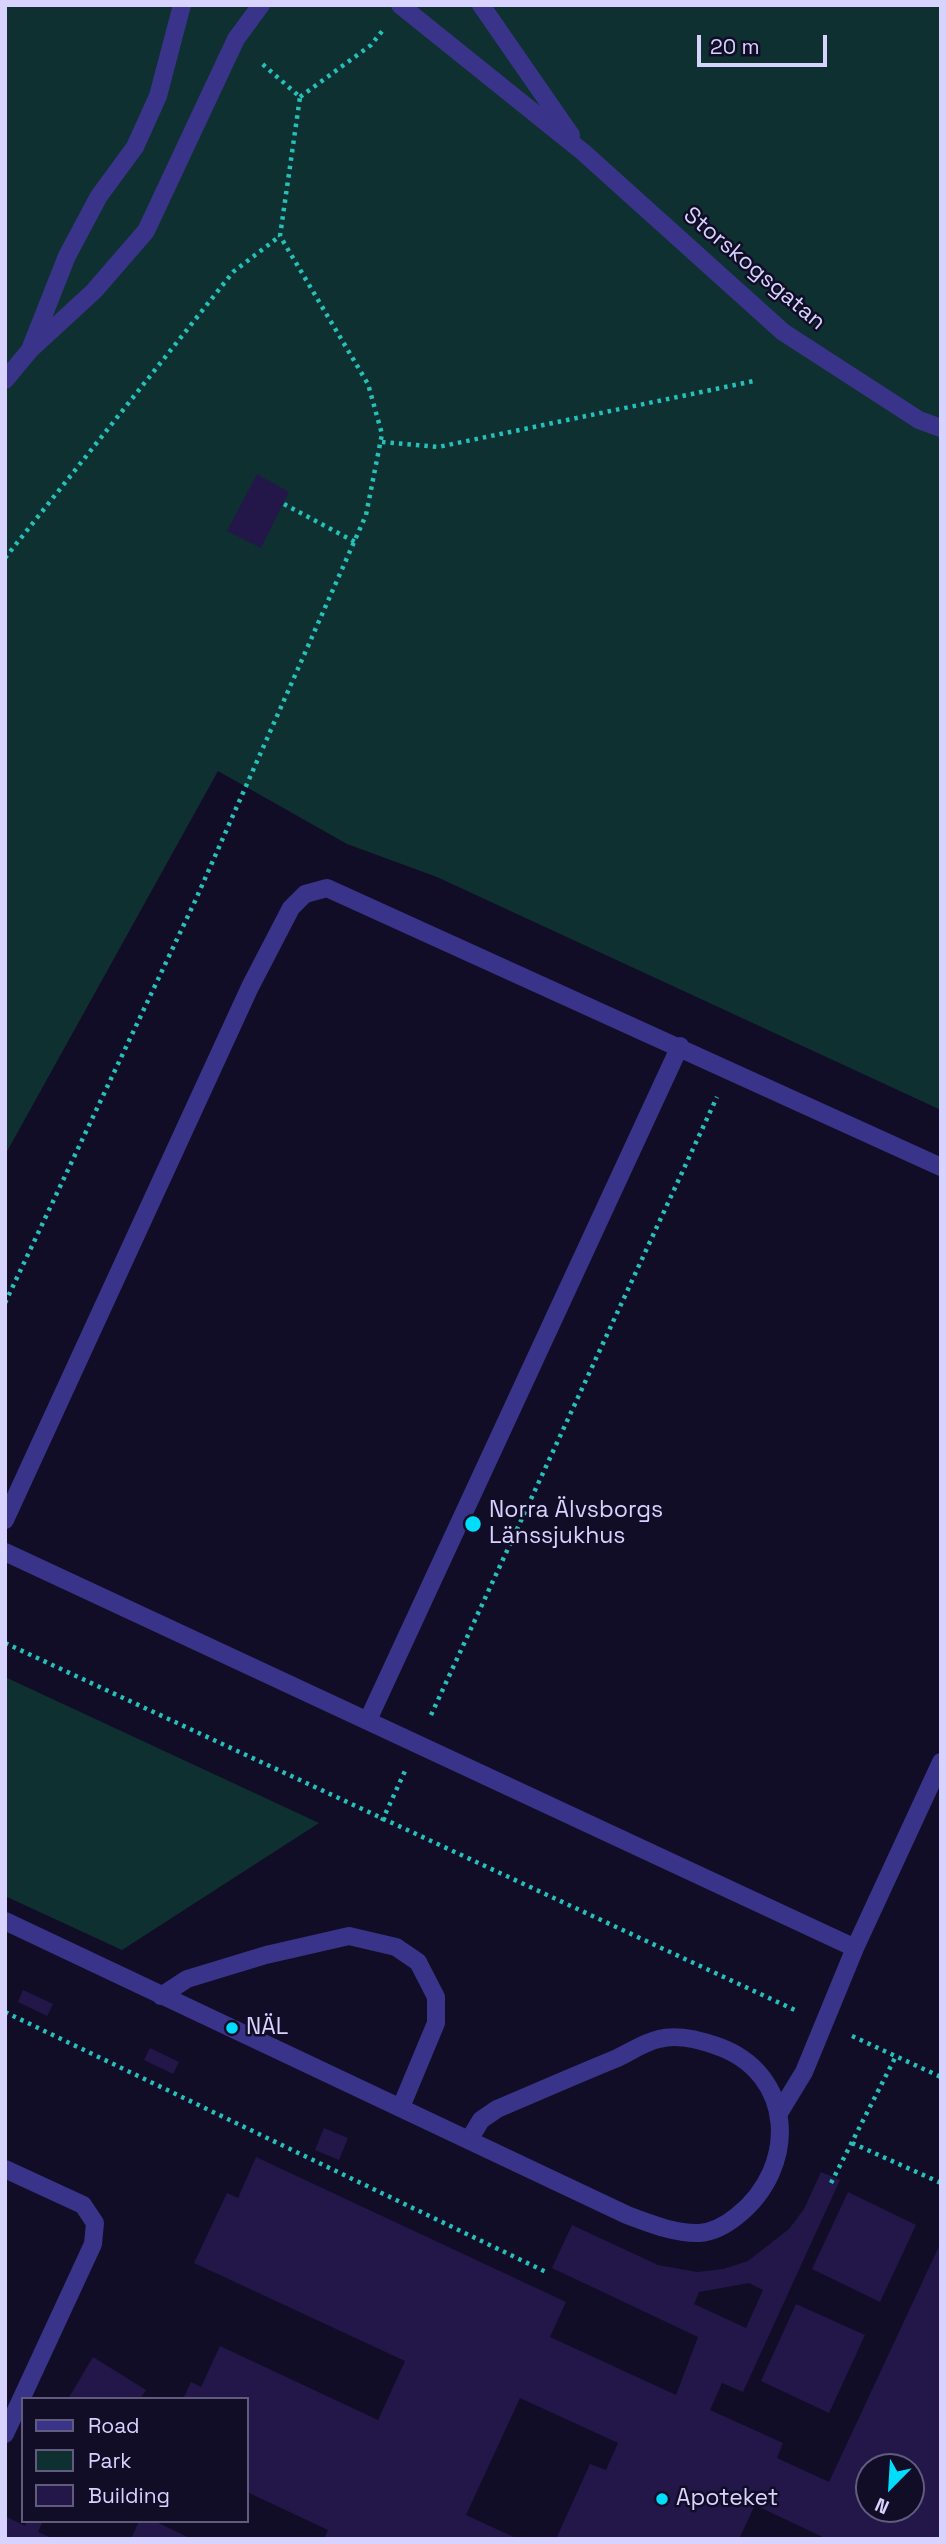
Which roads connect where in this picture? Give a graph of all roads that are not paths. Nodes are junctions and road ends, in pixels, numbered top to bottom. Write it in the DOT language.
graph roads {
  1 [pos="181,5"];
  2 [pos="261,5"];
  3 [pos="481,5"];
  4 [pos="401,6"];
  5 [pos="583,152"];
  6 [pos="30,350"];
  7 [pos="5,380"];
  8 [pos="941,428"];
  9 [pos="680,1046"];
  10 [pos="941,1167"];
  11 [pos="5,1520"];
  12 [pos="5,1552"];
  13 [pos="368,1720"];
  14 [pos="941,1762"];
  15 [pos="5,1921"];
  16 [pos="855,1948"];
  17 [pos="161,1996"];
  18 [pos="401,2107"];
  19 [pos="779,2113"];
  20 [pos="469,2140"];
  21 [pos="5,2169"];
  22 [pos="22,2397"];
  23 [pos="21,2399"];
  24 [pos="5,2434"];
  1 -- 6 [label="street"];
  2 -- 6 [label="street"];
  3 -- 5 [label="street"];
  4 -- 5 [label="street"];
  5 -- 8 [label="street, Storskogsgatan"];
  6 -- 7 [label="street"];
  9 -- 10 [label="street"];
  9 -- 11 [label="street"];
  9 -- 13 [label="street"];
  12 -- 13 [label="street"];
  13 -- 16 [label="street"];
  14 -- 16 [label="street"];
  15 -- 17 [label="street"];
  16 -- 19 [label="street"];
  17 -- 18 [label="street"];
  17 -- 18 [label="street"];
  18 -- 20 [label="street"];
  19 -- 20 [label="street"];
  19 -- 20 [label="street"];
  21 -- 22 [label="street"];
  23 -- 24 [label="street"];
}
